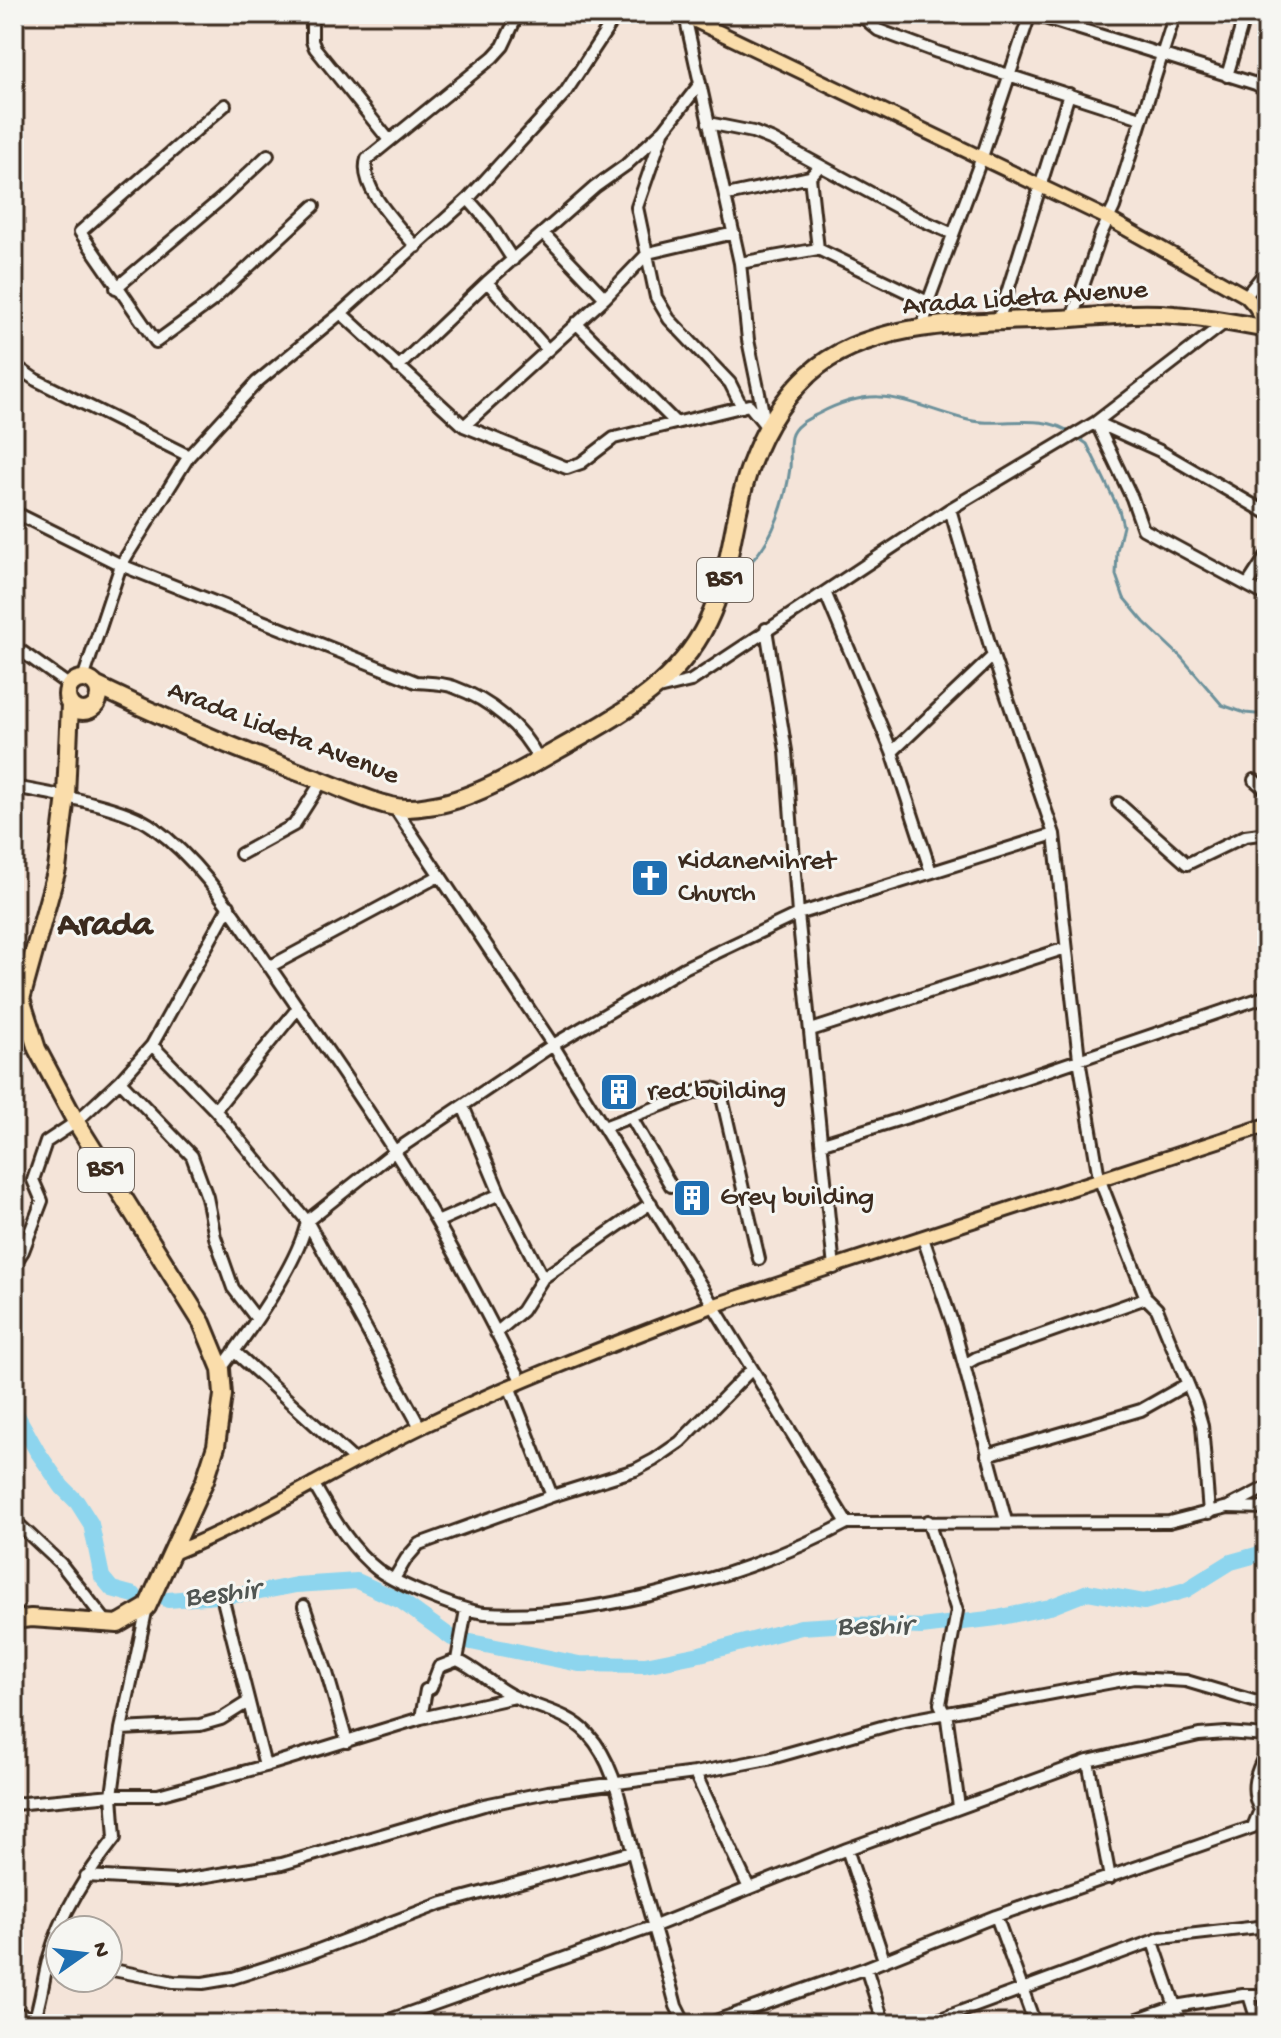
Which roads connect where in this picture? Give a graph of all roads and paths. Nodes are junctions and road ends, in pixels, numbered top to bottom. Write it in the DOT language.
graph roads {
  1 [pos="312,14"];
  2 [pos="518,14"];
  3 [pos="617,14"];
  4 [pos="853,14"];
  5 [pos="1031,14"];
  6 [pos="1175,14"];
  7 [pos="1245,14"];
  8 [pos="683,15"];
  9 [pos="868,16"];
  10 [pos="1162,55"];
  11 [pos="1009,74"];
  12 [pos="1227,76"];
  13 [pos="699,85"];
  14 [pos="1267,91"];
  15 [pos="1069,94"];
  16 [pos="225,105"];
  17 [pos="1141,118"];
  18 [pos="708,123"];
  19 [pos="664,130"];
  20 [pos="389,140"];
  21 [pos="268,155"];
  22 [pos="982,157"];
  23 [pos="820,166"];
  24 [pos="810,177"];
  25 [pos="1042,186"];
  26 [pos="727,195"];
  27 [pos="468,199"];
  28 [pos="314,206"];
  29 [pos="1107,218"];
  30 [pos="734,233"];
  31 [pos="544,234"];
  32 [pos="953,234"];
  33 [pos="416,247"];
  34 [pos="818,249"];
  35 [pos="648,253"];
  36 [pos="513,260"];
  37 [pos="740,263"];
  38 [pos="1267,270"];
  39 [pos="487,282"];
  40 [pos="116,288"];
  41 [pos="1246,296"];
  42 [pos="605,298"];
  43 [pos="928,302"];
  44 [pos="341,313"];
  45 [pos="1072,318"];
  46 [pos="1227,321"];
  47 [pos="998,322"];
  48 [pos="576,323"];
  49 [pos="923,328"];
  50 [pos="1267,328"];
  51 [pos="548,350"];
  52 [pos="14,365"];
  53 [pos="398,367"];
  54 [pos="742,407"];
  55 [pos="1096,422"];
  56 [pos="676,423"];
  57 [pos="464,426"];
  58 [pos="766,426"];
  59 [pos="189,456"];
  60 [pos="950,509"];
  61 [pos="14,512"];
  62 [pos="1267,513"];
  63 [pos="1267,555"];
  64 [pos="121,565"];
  65 [pos="1248,584"];
  66 [pos="825,592"];
  67 [pos="1267,596"];
  68 [pos="766,629"];
  69 [pos="14,646"];
  70 [pos="993,656"];
  71 [pos="83,683"];
  72 [pos="656,689"];
  73 [pos="70,704"];
  74 [pos="138,707"];
  75 [pos="92,709"];
  76 [pos="69,745"];
  77 [pos="892,752"];
  78 [pos="539,760"];
  79 [pos="1254,780"];
  80 [pos="322,781"];
  81 [pos="14,787"];
  82 [pos="1267,791"];
  83 [pos="66,796"];
  84 [pos="1118,803"];
  85 [pos="394,807"];
  86 [pos="1267,833"];
  87 [pos="1054,834"];
  88 [pos="241,854"];
  89 [pos="931,872"];
  90 [pos="439,876"];
  91 [pos="229,906"];
  92 [pos="798,914"];
  93 [pos="1066,948"];
  94 [pos="269,967"];
  95 [pos="1267,996"];
  96 [pos="16,1001"];
  97 [pos="298,1008"];
  98 [pos="811,1030"];
  99 [pos="152,1045"];
  100 [pos="553,1045"];
  101 [pos="1079,1059"];
  102 [pos="120,1081"];
  103 [pos="463,1106"];
  104 [pos="215,1110"];
  105 [pos="631,1117"];
  106 [pos="76,1122"];
  107 [pos="1267,1125"];
  108 [pos="604,1127"];
  109 [pos="823,1143"];
  110 [pos="395,1151"];
  111 [pos="1099,1178"];
  112 [pos="671,1186"];
  113 [pos="500,1194"];
  114 [pos="651,1203"];
  115 [pos="307,1221"];
  116 [pos="437,1222"];
  117 [pos="923,1238"];
  118 [pos="759,1259"];
  119 [pos="14,1265"];
  120 [pos="834,1268"];
  121 [pos="543,1278"];
  122 [pos="1146,1298"];
  123 [pos="715,1305"];
  124 [pos="256,1318"];
  125 [pos="496,1333"];
  126 [pos="234,1351"];
  127 [pos="964,1365"];
  128 [pos="221,1369"];
  129 [pos="751,1370"];
  130 [pos="515,1383"];
  131 [pos="1187,1384"];
  132 [pos="420,1427"];
  133 [pos="987,1455"];
  134 [pos="355,1461"];
  135 [pos="313,1483"];
  136 [pos="1267,1487"];
  137 [pos="552,1496"];
  138 [pos="1228,1507"];
  139 [pos="1267,1508"];
  140 [pos="1209,1513"];
  141 [pos="14,1520"];
  142 [pos="928,1521"];
  143 [pos="1006,1521"];
  144 [pos="847,1523"];
  145 [pos="173,1553"];
  146 [pos="394,1579"];
  147 [pos="224,1604"];
  148 [pos="304,1606"];
  149 [pos="147,1607"];
  150 [pos="466,1610"];
  151 [pos="14,1620"];
  152 [pos="108,1624"];
  153 [pos="457,1660"];
  154 [pos="515,1697"];
  155 [pos="248,1702"];
  156 [pos="1267,1705"];
  157 [pos="945,1713"];
  158 [pos="421,1718"];
  159 [pos="121,1729"];
  160 [pos="1267,1736"];
  161 [pos="347,1742"];
  162 [pos="1267,1751"];
  163 [pos="1088,1761"];
  164 [pos="265,1766"];
  165 [pos="695,1773"];
  166 [pos="613,1782"];
  167 [pos="112,1795"];
  168 [pos="14,1804"];
  169 [pos="959,1807"];
  170 [pos="847,1849"];
  171 [pos="632,1852"];
  172 [pos="86,1876"];
  173 [pos="1110,1878"];
  174 [pos="749,1888"];
  175 [pos="64,1914"];
  176 [pos="996,1916"];
  177 [pos="655,1926"];
  178 [pos="1267,1926"];
  179 [pos="1153,1942"];
  180 [pos="884,1960"];
  181 [pos="866,1968"];
  182 [pos="124,1972"];
  183 [pos="1023,1987"];
  184 [pos="44,1991"];
  185 [pos="1249,1995"];
  186 [pos="1267,1995"];
  187 [pos="1175,2006"];
  188 [pos="14,2012"];
  189 [pos="957,2019"];
  190 [pos="14,2021"];
  191 [pos="34,2021"];
  192 [pos="21,2024"];
  193 [pos="49,2024"];
  194 [pos="378,2024"];
  195 [pos="685,2024"];
  196 [pos="707,2024"];
  197 [pos="884,2024"];
  198 [pos="927,2024"];
  199 [pos="1035,2024"];
  200 [pos="1124,2024"];
  201 [pos="1183,2024"];
  202 [pos="1258,2024"];
  1 -- 20 [label="street"];
  2 -- 20 [label="street"];
  3 -- 27 [label="street"];
  4 -- 9 [label="street"];
  5 -- 10 [label="street"];
  5 -- 11 [label="street"];
  6 -- 10 [label="street"];
  7 -- 12 [label="street"];
  8 -- 13 [label="street"];
  8 -- 22 [label="main road"];
  9 -- 11 [label="street"];
  10 -- 12 [label="street"];
  10 -- 17 [label="street"];
  11 -- 15 [label="street"];
  11 -- 22 [label="street"];
  12 -- 14 [label="street"];
  13 -- 18 [label="street"];
  13 -- 19 [label="street"];
  15 -- 17 [label="street"];
  15 -- 25 [label="street"];
  16 -- 40 [label="street"];
  17 -- 29 [label="street"];
  18 -- 23 [label="street"];
  18 -- 26 [label="street"];
  19 -- 31 [label="street"];
  19 -- 35 [label="street"];
  20 -- 33 [label="street"];
  21 -- 40 [label="street"];
  22 -- 25 [label="main road"];
  22 -- 32 [label="street"];
  23 -- 24 [label="street"];
  23 -- 32 [label="street"];
  24 -- 26 [label="street"];
  24 -- 34 [label="street"];
  25 -- 29 [label="main road"];
  25 -- 47 [label="street"];
  26 -- 30 [label="street"];
  27 -- 33 [label="street"];
  27 -- 36 [label="street"];
  28 -- 40 [label="street"];
  29 -- 41 [label="main road"];
  29 -- 45 [label="street"];
  30 -- 35 [label="street"];
  30 -- 37 [label="street"];
  31 -- 36 [label="street"];
  31 -- 42 [label="street"];
  32 -- 43 [label="street"];
  33 -- 44 [label="street"];
  34 -- 37 [label="street"];
  34 -- 43 [label="street"];
  35 -- 42 [label="street"];
  35 -- 54 [label="street"];
  36 -- 39 [label="street"];
  37 -- 58 [label="street"];
  38 -- 41 [label="street"];
  39 -- 51 [label="street"];
  39 -- 53 [label="street"];
  41 -- 50 [label="main road"];
  42 -- 48 [label="street"];
  43 -- 49 [label="street"];
  44 -- 53 [label="street"];
  44 -- 59 [label="street"];
  45 -- 46 [label="highway, Arada Lideta Avenue / B51"];
  45 -- 47 [label="highway, Arada Lideta Avenue / B51"];
  46 -- 50 [label="highway, Arada Lideta Avenue / B51"];
  46 -- 55 [label="street"];
  47 -- 49 [label="highway, Arada Lideta Avenue / B51"];
  48 -- 51 [label="street"];
  48 -- 56 [label="street"];
  49 -- 58 [label="highway, Arada Lideta Avenue / B51"];
  51 -- 57 [label="street"];
  52 -- 59 [label="street"];
  53 -- 57 [label="street"];
  54 -- 56 [label="street"];
  54 -- 58 [label="street"];
  55 -- 60 [label="street"];
  55 -- 62 [label="street"];
  55 -- 65 [label="street"];
  56 -- 57 [label="street"];
  58 -- 72 [label="highway, Arada Lideta Avenue / B51"];
  59 -- 64 [label="street"];
  60 -- 66 [label="street"];
  60 -- 70 [label="street"];
  61 -- 64 [label="street"];
  63 -- 65 [label="street"];
  64 -- 71 [label="street"];
  64 -- 78 [label="street"];
  65 -- 67 [label="street"];
  66 -- 68 [label="street"];
  66 -- 77 [label="street"];
  68 -- 72 [label="street"];
  68 -- 92 [label="street"];
  69 -- 71 [label="street"];
  70 -- 77 [label="street"];
  70 -- 87 [label="street"];
  71 -- 73 [label="highway, B51"];
  71 -- 74 [label="highway, Arada Lideta Avenue / B51"];
  71 -- 75 [label="highway, B51"];
  72 -- 78 [label="highway, Arada Lideta Avenue / B51"];
  73 -- 75 [label="highway, Arada Lideta Avenue / B51"];
  73 -- 76 [label="highway, B51"];
  74 -- 75 [label="highway, Arada Lideta Avenue / B51"];
  74 -- 80 [label="highway, Arada Lideta Avenue / B51"];
  75 -- 76 [label="highway, B51"];
  76 -- 83 [label="highway, B51"];
  77 -- 89 [label="street"];
  78 -- 85 [label="highway, Arada Lideta Avenue / B51"];
  79 -- 82 [label="street"];
  80 -- 85 [label="highway, Arada Lideta Avenue / B51"];
  80 -- 88 [label="street"];
  81 -- 83 [label="street"];
  83 -- 91 [label="street"];
  83 -- 96 [label="highway, B51"];
  84 -- 86 [label="street"];
  85 -- 90 [label="street"];
  87 -- 89 [label="street"];
  87 -- 93 [label="street"];
  89 -- 92 [label="street"];
  90 -- 94 [label="street"];
  90 -- 100 [label="street"];
  91 -- 94 [label="street"];
  91 -- 99 [label="street"];
  92 -- 98 [label="street"];
  92 -- 100 [label="street"];
  93 -- 98 [label="street"];
  93 -- 101 [label="street"];
  94 -- 97 [label="street"];
  95 -- 101 [label="street"];
  96 -- 106 [label="highway, B51"];
  97 -- 104 [label="street"];
  97 -- 110 [label="street"];
  98 -- 109 [label="street"];
  99 -- 102 [label="street"];
  99 -- 104 [label="street"];
  100 -- 103 [label="street"];
  100 -- 108 [label="street"];
  101 -- 109 [label="street"];
  101 -- 111 [label="street"];
  102 -- 106 [label="street"];
  102 -- 124 [label="street"];
  103 -- 110 [label="street"];
  103 -- 113 [label="street"];
  104 -- 115 [label="street"];
  105 -- 108 [label="street"];
  105 -- 112 [label="street"];
  105 -- 118 [label="street"];
  106 -- 119 [label="street"];
  106 -- 128 [label="highway, B51"];
  107 -- 111 [label="main road"];
  108 -- 114 [label="street"];
  109 -- 120 [label="street"];
  110 -- 115 [label="street"];
  110 -- 116 [label="street"];
  111 -- 117 [label="main road"];
  111 -- 122 [label="street"];
  113 -- 116 [label="street"];
  113 -- 121 [label="street"];
  114 -- 121 [label="street"];
  114 -- 123 [label="street"];
  115 -- 124 [label="street"];
  115 -- 132 [label="street"];
  116 -- 125 [label="street"];
  117 -- 120 [label="main road"];
  117 -- 127 [label="street"];
  120 -- 123 [label="main road"];
  121 -- 125 [label="street"];
  122 -- 127 [label="street"];
  122 -- 131 [label="street"];
  123 -- 129 [label="street"];
  123 -- 130 [label="main road"];
  124 -- 126 [label="street"];
  125 -- 130 [label="street"];
  126 -- 128 [label="street"];
  126 -- 134 [label="street"];
  127 -- 133 [label="street"];
  128 -- 145 [label="highway, B51"];
  129 -- 137 [label="street"];
  129 -- 144 [label="street"];
  130 -- 132 [label="main road"];
  130 -- 137 [label="street"];
  131 -- 133 [label="street"];
  131 -- 140 [label="street"];
  132 -- 134 [label="main road"];
  133 -- 143 [label="street"];
  134 -- 135 [label="main road"];
  135 -- 145 [label="main road"];
  135 -- 146 [label="street"];
  136 -- 138 [label="street"];
  137 -- 146 [label="street"];
  138 -- 139 [label="street"];
  138 -- 140 [label="street"];
  140 -- 143 [label="street"];
  141 -- 152 [label="street"];
  142 -- 143 [label="street"];
  142 -- 144 [label="street"];
  142 -- 157 [label="street"];
  144 -- 150 [label="street"];
  145 -- 149 [label="highway, B51"];
  146 -- 150 [label="street"];
  147 -- 155 [label="street"];
  148 -- 161 [label="street"];
  149 -- 152 [label="highway"];
  149 -- 159 [label="street"];
  150 -- 153 [label="street"];
  151 -- 152 [label="highway"];
  153 -- 154 [label="street"];
  153 -- 158 [label="street"];
  154 -- 158 [label="street"];
  154 -- 166 [label="street"];
  155 -- 159 [label="street"];
  155 -- 164 [label="street"];
  156 -- 157 [label="street"];
  157 -- 165 [label="street"];
  157 -- 169 [label="street"];
  158 -- 161 [label="street"];
  159 -- 167 [label="street"];
  160 -- 163 [label="street"];
  161 -- 164 [label="street"];
  162 -- 173 [label="street"];
  163 -- 169 [label="street"];
  163 -- 173 [label="street"];
  164 -- 167 [label="street"];
  165 -- 166 [label="street"];
  165 -- 174 [label="street"];
  166 -- 171 [label="street"];
  166 -- 172 [label="street"];
  167 -- 168 [label="street"];
  167 -- 172 [label="street"];
  169 -- 170 [label="street"];
  170 -- 174 [label="street"];
  170 -- 180 [label="street"];
  171 -- 177 [label="street"];
  171 -- 182 [label="street"];
  172 -- 175 [label="street"];
  173 -- 176 [label="street"];
  174 -- 177 [label="street"];
  176 -- 180 [label="street"];
  176 -- 183 [label="street"];
  177 -- 194 [label="street"];
  177 -- 195 [label="street"];
  178 -- 179 [label="street"];
  179 -- 183 [label="street"];
  179 -- 187 [label="street"];
  180 -- 181 [label="street"];
  181 -- 196 [label="street"];
  181 -- 197 [label="street"];
  183 -- 189 [label="street"];
  183 -- 199 [label="street"];
  184 -- 191 [label="street"];
  185 -- 186 [label="street"];
  185 -- 187 [label="street"];
  185 -- 202 [label="street"];
  187 -- 200 [label="street"];
  187 -- 201 [label="street"];
  188 -- 191 [label="street"];
  189 -- 198 [label="street"];
  190 -- 192 [label="street"];
  191 -- 193 [label="street"];
}
